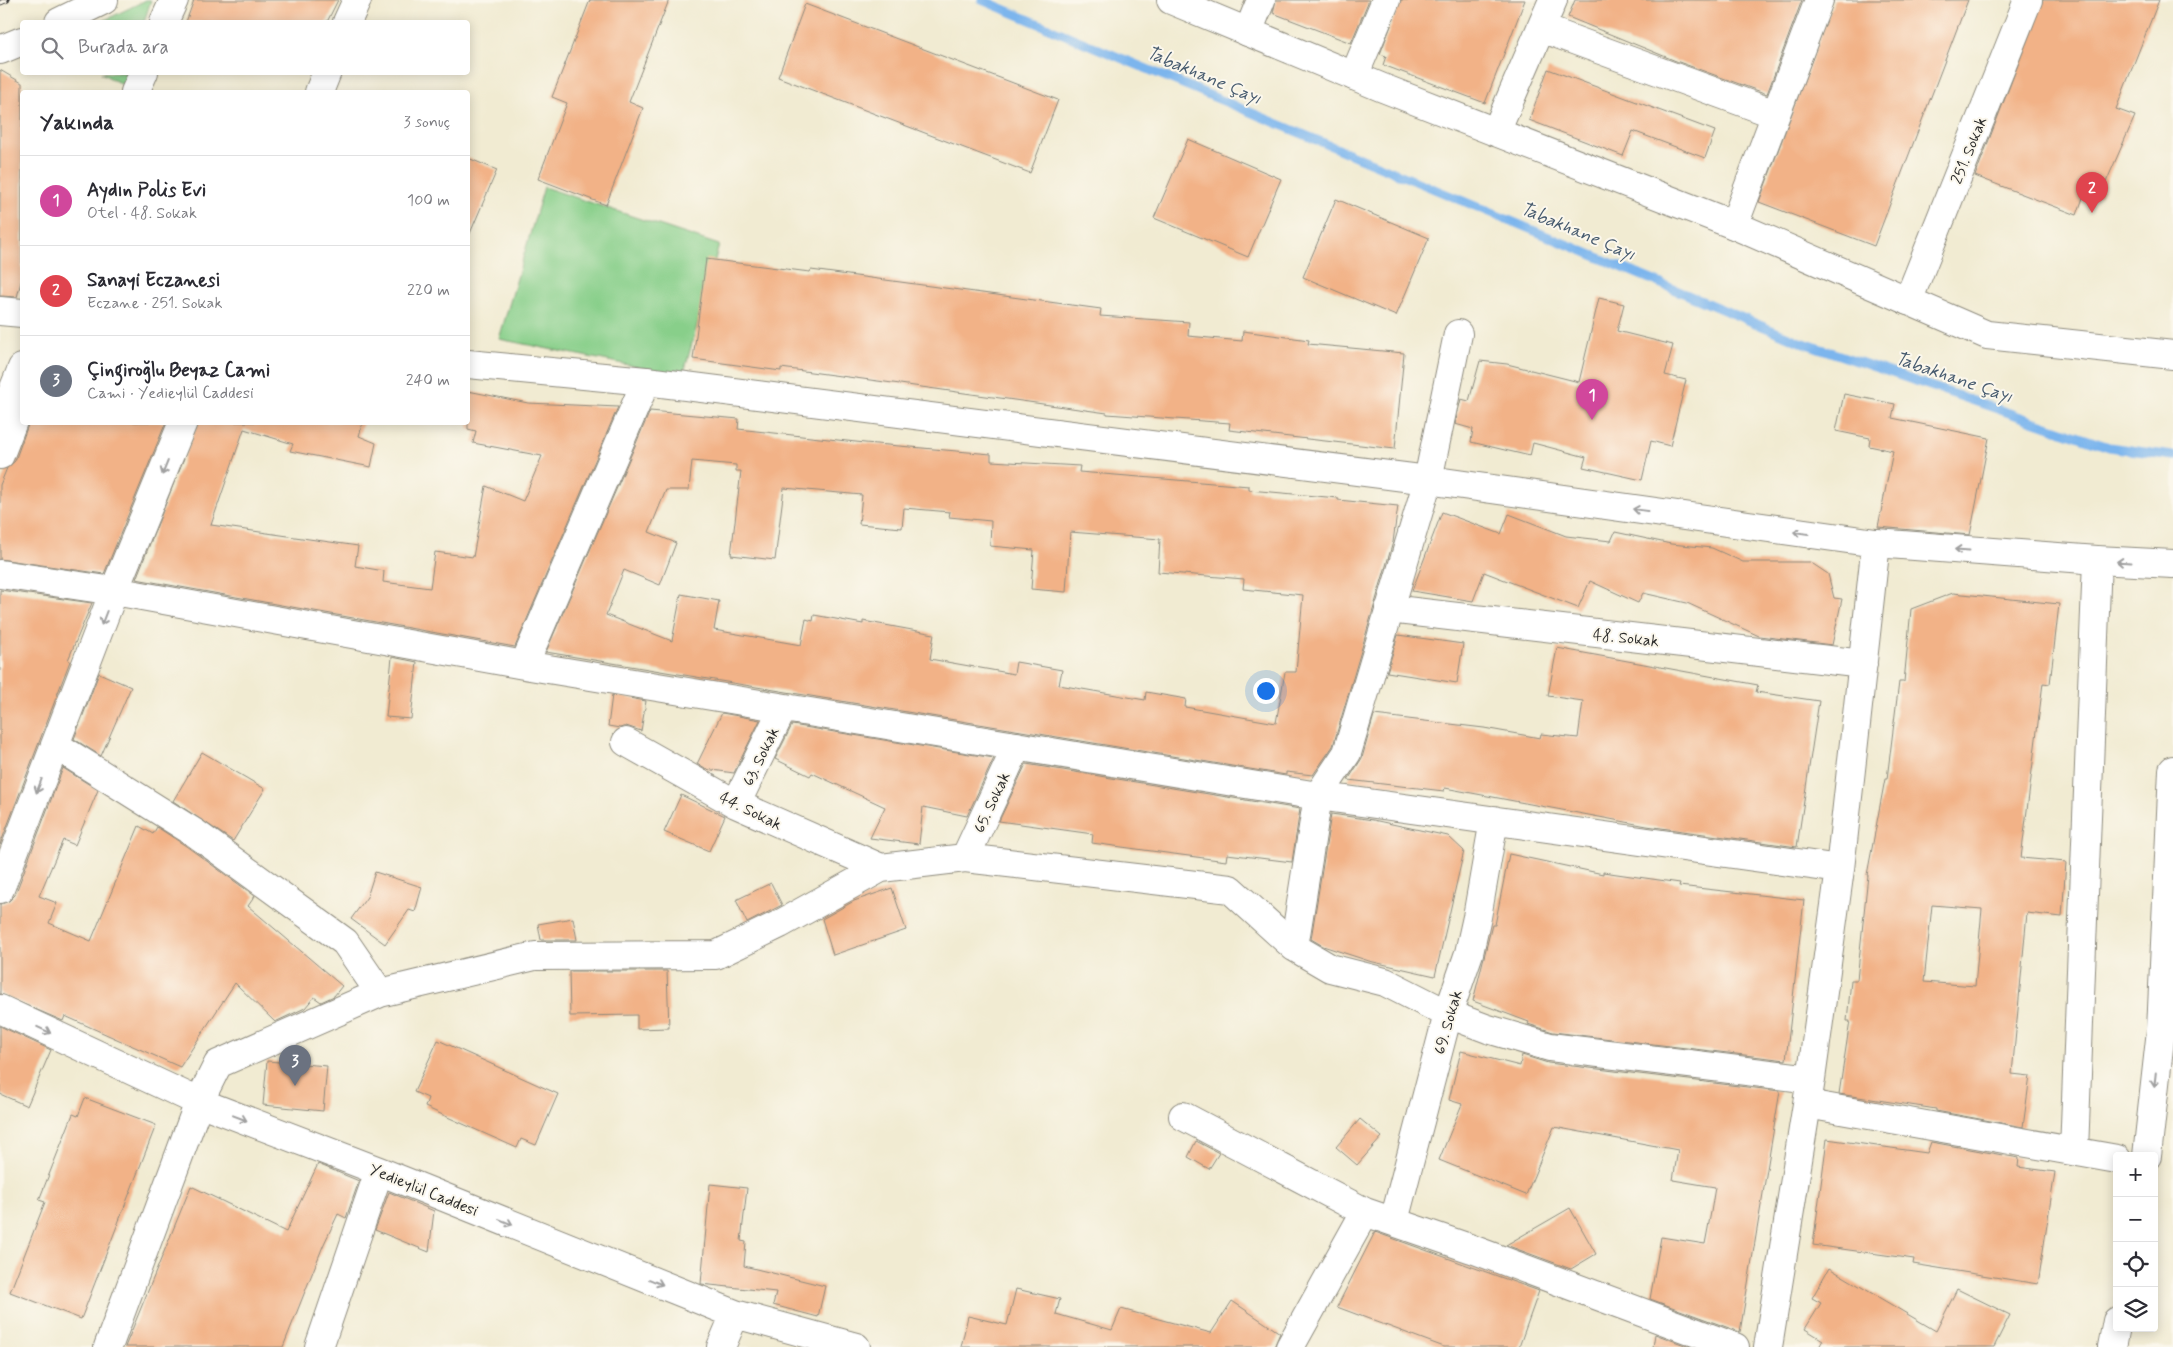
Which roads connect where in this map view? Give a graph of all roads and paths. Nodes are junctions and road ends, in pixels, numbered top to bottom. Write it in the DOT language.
graph roads {
  1 [pos="104,0"];
  2 [pos="174,0"];
  3 [pos="184,0"];
  4 [pos="357,0"];
  5 [pos="1171,0"];
  6 [pos="1261,0"];
  7 [pos="1386,0"];
  8 [pos="1553,0"];
  9 [pos="1819,0"];
  10 [pos="2028,0"];
  11 [pos="63,20"];
  12 [pos="165,20"];
  13 [pos="176,20"];
  14 [pos="348,20"];
  15 [pos="1541,28"];
  16 [pos="1248,32"];
  17 [pos="20,42"];
  18 [pos="0,50"];
  19 [pos="143,75"];
  20 [pos="153,75"];
  21 [pos="326,75"];
  22 [pos="1354,76"];
  23 [pos="136,90"];
  24 [pos="147,90"];
  25 [pos="320,90"];
  26 [pos="1775,114"];
  27 [pos="1496,132"];
  28 [pos="1734,225"];
  29 [pos="1908,301"];
  30 [pos="0,310"];
  31 [pos="20,314"];
  32 [pos="1458,334"];
  33 [pos="2173,355"];
  34 [pos="470,364"];
  35 [pos="20,373"];
  36 [pos="646,381"];
  37 [pos="20,403"];
  38 [pos="0,422"];
  39 [pos="182,425"];
  40 [pos="0,455"];
  41 [pos="1428,480"];
  42 [pos="1876,544"];
  43 [pos="2098,560"];
  44 [pos="2173,564"];
  45 [pos="0,574"];
  46 [pos="114,591"];
  47 [pos="1389,610"];
  48 [pos="1863,664"];
  49 [pos="524,666"];
  50 [pos="783,708"];
  51 [pos="626,742"];
  52 [pos="55,746"];
  53 [pos="1017,746"];
  54 [pos="2173,770"];
  55 [pos="1318,796"];
  56 [pos="736,804"];
  57 [pos="1494,820"];
  58 [pos="965,858"];
  59 [pos="881,868"];
  60 [pos="1840,869"];
  61 [pos="0,889"];
  62 [pos="1294,947"];
  63 [pos="380,993"];
  64 [pos="0,1009"];
  65 [pos="1448,1014"];
  66 [pos="1809,1092"];
  67 [pos="199,1102"];
  68 [pos="1183,1116"];
  69 [pos="2074,1152"];
  70 [pos="2146,1152"];
  71 [pos="2113,1158"];
  72 [pos="379,1171"];
  73 [pos="1365,1212"];
  74 [pos="1394,1221"];
  75 [pos="736,1314"];
  76 [pos="2115,1332"];
  77 [pos="108,1347"];
  78 [pos="319,1347"];
  79 [pos="721,1347"];
  80 [pos="856,1347"];
  81 [pos="1290,1347"];
  82 [pos="1735,1347"];
  83 [pos="1768,1347"];
  84 [pos="2112,1347"];
  1 -- 11 [label="main road"];
  2 -- 12 [label="main road"];
  3 -- 13 [label="main road"];
  4 -- 14 [label="main road"];
  5 -- 16 [label="main road"];
  6 -- 16 [label="main road"];
  7 -- 22 [label="main road"];
  8 -- 15 [label="main road"];
  9 -- 26 [label="main road"];
  10 -- 29 [label="main road, 251. Sokak"];
  15 -- 26 [label="main road"];
  15 -- 27 [label="main road"];
  16 -- 22 [label="main road"];
  17 -- 18 [label="main road"];
  19 -- 23 [label="main road"];
  20 -- 24 [label="main road"];
  21 -- 25 [label="main road"];
  22 -- 27 [label="main road"];
  26 -- 28 [label="main road"];
  27 -- 28 [label="main road"];
  28 -- 29 [label="main road"];
  29 -- 33 [label="main road"];
  30 -- 31 [label="main road"];
  32 -- 41 [label="main road"];
  34 -- 36 [label="main road"];
  35 -- 38 [label="main road"];
  36 -- 41 [label="main road"];
  36 -- 49 [label="main road"];
  37 -- 40 [label="main road"];
  39 -- 46 [label="main road, one-way"];
  42 -- 41 [label="main road, one-way"];
  41 -- 47 [label="main road"];
  43 -- 42 [label="main road, one-way"];
  42 -- 48 [label="main road"];
  44 -- 43 [label="main road, one-way"];
  43 -- 69 [label="main road"];
  45 -- 46 [label="main road"];
  46 -- 49 [label="main road"];
  46 -- 52 [label="main road, one-way"];
  47 -- 48 [label="main road, 48. Sokak"];
  47 -- 55 [label="main road"];
  48 -- 60 [label="main road"];
  49 -- 50 [label="main road"];
  50 -- 53 [label="main road"];
  50 -- 56 [label="main road, 63. Sokak"];
  51 -- 56 [label="main road, 44. Sokak"];
  52 -- 61 [label="main road, one-way"];
  52 -- 63 [label="main road"];
  53 -- 55 [label="main road"];
  53 -- 58 [label="main road, 65. Sokak"];
  54 -- 70 [label="main road, one-way"];
  55 -- 57 [label="main road"];
  55 -- 62 [label="main road"];
  56 -- 59 [label="main road, 44. Sokak"];
  57 -- 60 [label="main road"];
  57 -- 65 [label="main road, 69. Sokak"];
  58 -- 59 [label="main road"];
  58 -- 62 [label="main road"];
  59 -- 63 [label="main road"];
  60 -- 66 [label="main road"];
  62 -- 65 [label="main road"];
  63 -- 67 [label="main road"];
  64 -- 67 [label="main road, Yedieylül Caddesi, one-way"];
  65 -- 66 [label="main road"];
  65 -- 74 [label="main road, 69. Sokak"];
  66 -- 69 [label="main road"];
  66 -- 83 [label="main road"];
  67 -- 72 [label="main road, Yedieylül Caddesi, one-way"];
  67 -- 77 [label="main road"];
  68 -- 73 [label="main road"];
  69 -- 71 [label="main road"];
  72 -- 75 [label="main road, Yedieylül Caddesi, one-way"];
  72 -- 78 [label="main road"];
  73 -- 74 [label="main road"];
  73 -- 81 [label="main road"];
  74 -- 82 [label="main road"];
  75 -- 79 [label="main road"];
  75 -- 80 [label="main road, Yedieylül Caddesi"];
  76 -- 84 [label="main road"];
}
